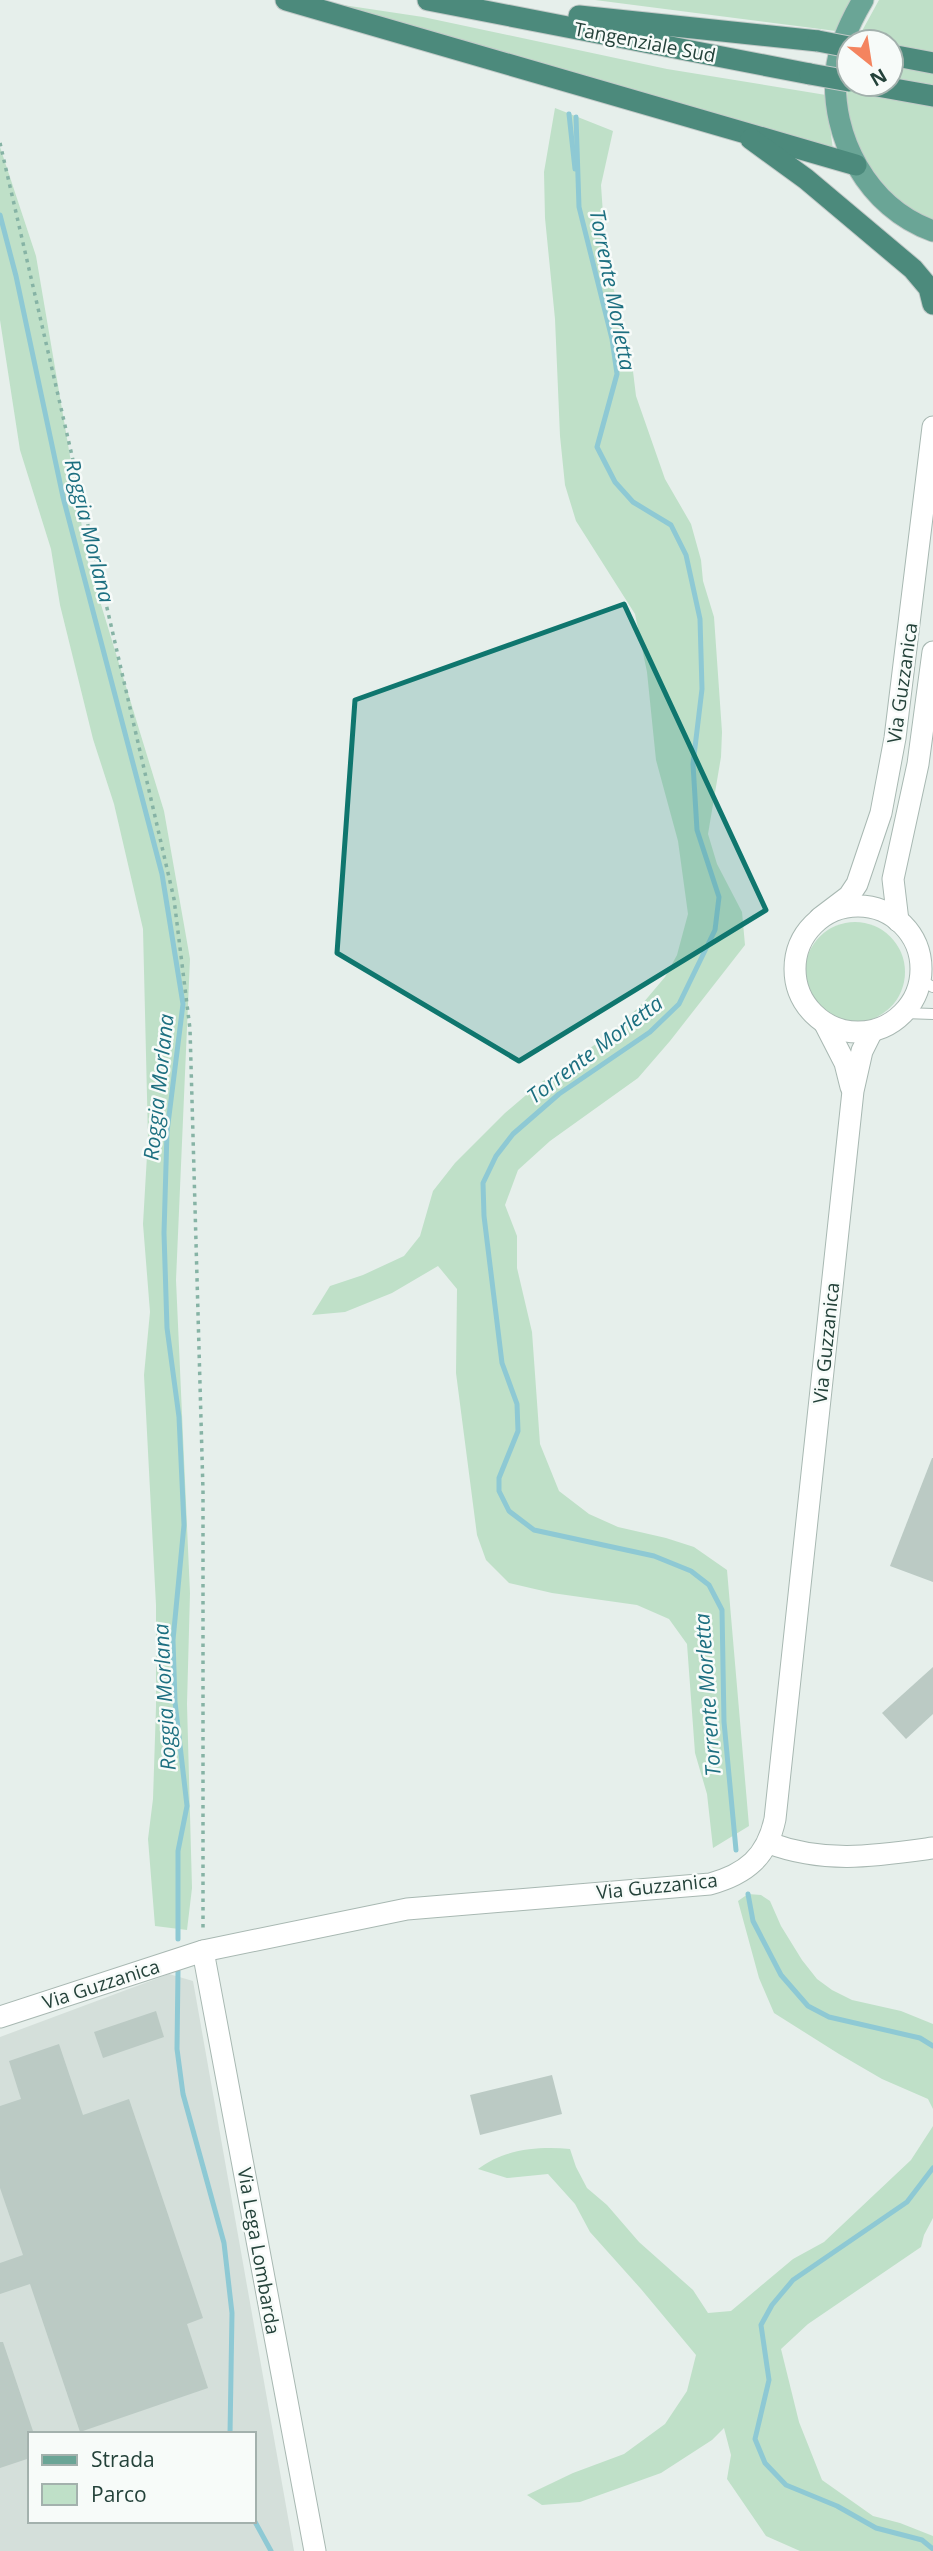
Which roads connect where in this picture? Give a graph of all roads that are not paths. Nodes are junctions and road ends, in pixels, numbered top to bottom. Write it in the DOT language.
graph roads {
  1 [pos="286,0"];
  2 [pos="863,0"];
  3 [pos="435,1"];
  4 [pos="835,44"];
  5 [pos="905,58"];
  6 [pos="933,63"];
  7 [pos="835,78"];
  8 [pos="905,91"];
  9 [pos="933,96"];
  10 [pos="735,128"];
  11 [pos="856,164"];
  12 [pos="932,232"];
  13 [pos="933,304"];
  14 [pos="933,427"];
  15 [pos="933,652"];
  16 [pos="933,671"];
  17 [pos="928,694"];
  18 [pos="820,918"];
  19 [pos="898,921"];
  20 [pos="926,983"];
  21 [pos="904,1013"];
  22 [pos="933,1014"];
  23 [pos="825,1024"];
  24 [pos="873,1031"];
  25 [pos="853,1091"];
  26 [pos="769,1843"];
  27 [pos="933,1848"];
  28 [pos="203,1951"];
  29 [pos="0,2017"];
  30 [pos="314,2551"];
  1 -- 10 [label="highway"];
  2 -- 11 [label="main road"];
  3 -- 4 [label="highway, Tangenziale Sud, bridge"];
  3 -- 7 [label="highway, Tangenziale Sud, bridge"];
  5 -- 6 [label="highway"];
  8 -- 9 [label="highway"];
  10 -- 11 [label="highway"];
  10 -- 13 [label="highway"];
  11 -- 12 [label="main road"];
  14 -- 18 [label="street, Via Guzzanica"];
  15 -- 17 [label="street, Via Guzzanica"];
  16 -- 17 [label="lane"];
  17 -- 19 [label="street, Via Guzzanica"];
  18 -- 19 [label="street"];
  18 -- 23 [label="street, Via Guzzanica"];
  19 -- 20 [label="street, Via Guzzanica"];
  20 -- 21 [label="street, Via Guzzanica"];
  21 -- 22 [label="lane"];
  21 -- 24 [label="street"];
  23 -- 24 [label="street"];
  23 -- 25 [label="street, Via Guzzanica"];
  24 -- 25 [label="street, Via Guzzanica"];
  25 -- 26 [label="street, Via Guzzanica"];
  26 -- 27 [label="street"];
  26 -- 28 [label="street, Via Guzzanica"];
  28 -- 29 [label="street, Via Guzzanica"];
  28 -- 30 [label="street, Via Lega Lombarda"];
}
